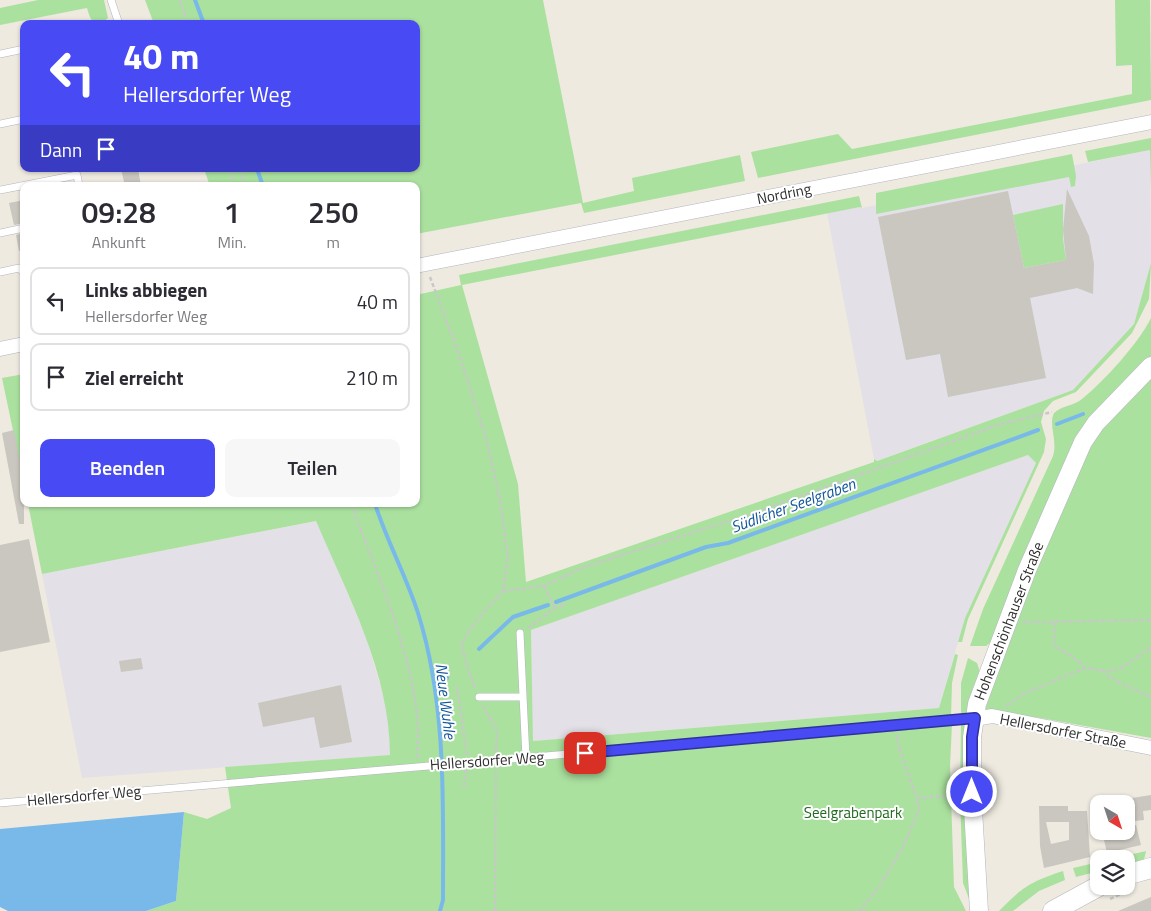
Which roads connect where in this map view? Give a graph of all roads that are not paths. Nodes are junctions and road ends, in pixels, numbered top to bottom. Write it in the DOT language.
graph roads {
  1 [pos="111,0"];
  2 [pos="118,20"];
  3 [pos="20,50"];
  4 [pos="0,54"];
  5 [pos="20,120"];
  6 [pos="1151,122"];
  7 [pos="0,124"];
  8 [pos="41,182"];
  9 [pos="78,182"];
  10 [pos="20,186"];
  11 [pos="0,190"];
  12 [pos="20,229"];
  13 [pos="0,233"];
  14 [pos="420,265"];
  15 [pos="20,269"];
  16 [pos="0,272"];
  17 [pos="20,345"];
  18 [pos="0,349"];
  19 [pos="1151,366"];
  20 [pos="520,633"];
  21 [pos="479,697"];
  22 [pos="523,698"];
  23 [pos="975,718"];
  24 [pos="1151,748"];
  25 [pos="526,758"];
  26 [pos="0,803"];
  27 [pos="1151,868"];
  28 [pos="1135,878"];
  29 [pos="1098,895"];
  30 [pos="979,911"];
  31 [pos="1053,911"];
  1 -- 2 [label="lane"];
  3 -- 4 [label="lane"];
  5 -- 7 [label="lane"];
  6 -- 14 [label="street, Nordring"];
  8 -- 9 [label="lane"];
  10 -- 11 [label="lane"];
  12 -- 13 [label="lane"];
  15 -- 16 [label="lane"];
  17 -- 18 [label="street"];
  19 -- 23 [label="street, Hohenschönhauser Straße"];
  20 -- 22 [label="lane"];
  21 -- 22 [label="lane"];
  22 -- 25 [label="lane"];
  23 -- 24 [label="street, Hellersdorfer Straße"];
  23 -- 25 [label="lane, Hellersdorfer Weg"];
  23 -- 30 [label="street, Hohenschönhauser Straße"];
  25 -- 26 [label="lane, Hellersdorfer Weg"];
  27 -- 28 [label="main road"];
  29 -- 31 [label="main road"];
}
